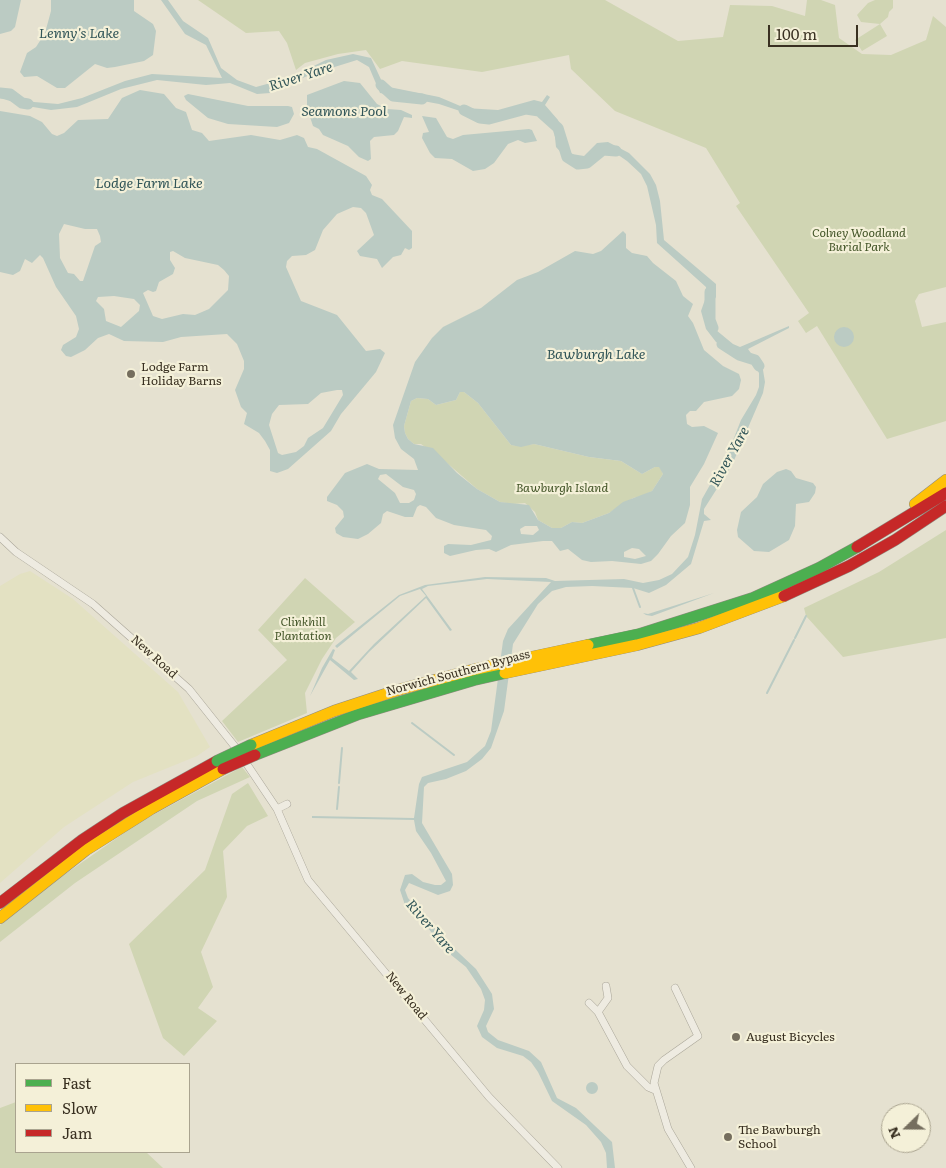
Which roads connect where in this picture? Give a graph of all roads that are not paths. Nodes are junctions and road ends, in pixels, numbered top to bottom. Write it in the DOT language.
graph roads {
  1 [pos="946,480"];
  2 [pos="946,493"];
  3 [pos="946,506"];
  4 [pos="946,517"];
  5 [pos="0,537"];
  6 [pos="753,598"];
  7 [pos="699,628"];
  8 [pos="528,663"];
  9 [pos="220,765"];
  10 [pos="287,804"];
  11 [pos="277,808"];
  12 [pos="0,903"];
  13 [pos="0,918"];
  14 [pos="606,986"];
  15 [pos="675,988"];
  16 [pos="589,1003"];
  17 [pos="598,1012"];
  18 [pos="655,1090"];
  19 [pos="558,1168"];
  20 [pos="691,1168"];
  1 -- 6 [label="highway"];
  2 -- 6 [label="highway, Norwich Southern Bypass"];
  3 -- 7 [label="highway, Norwich Southern Bypass"];
  4 -- 7 [label="highway"];
  5 -- 11 [label="street, New Road"];
  6 -- 8 [label="highway, Norwich Southern Bypass"];
  7 -- 8 [label="highway, Norwich Southern Bypass"];
  8 -- 9 [label="highway, Norwich Southern Bypass, bridge"];
  9 -- 12 [label="highway, Norwich Southern Bypass"];
  9 -- 13 [label="highway, Norwich Southern Bypass"];
  10 -- 11 [label="street"];
  11 -- 19 [label="street, New Road"];
  14 -- 17 [label="street"];
  15 -- 18 [label="street"];
  16 -- 17 [label="street"];
  17 -- 18 [label="street"];
  18 -- 20 [label="street"];
}
